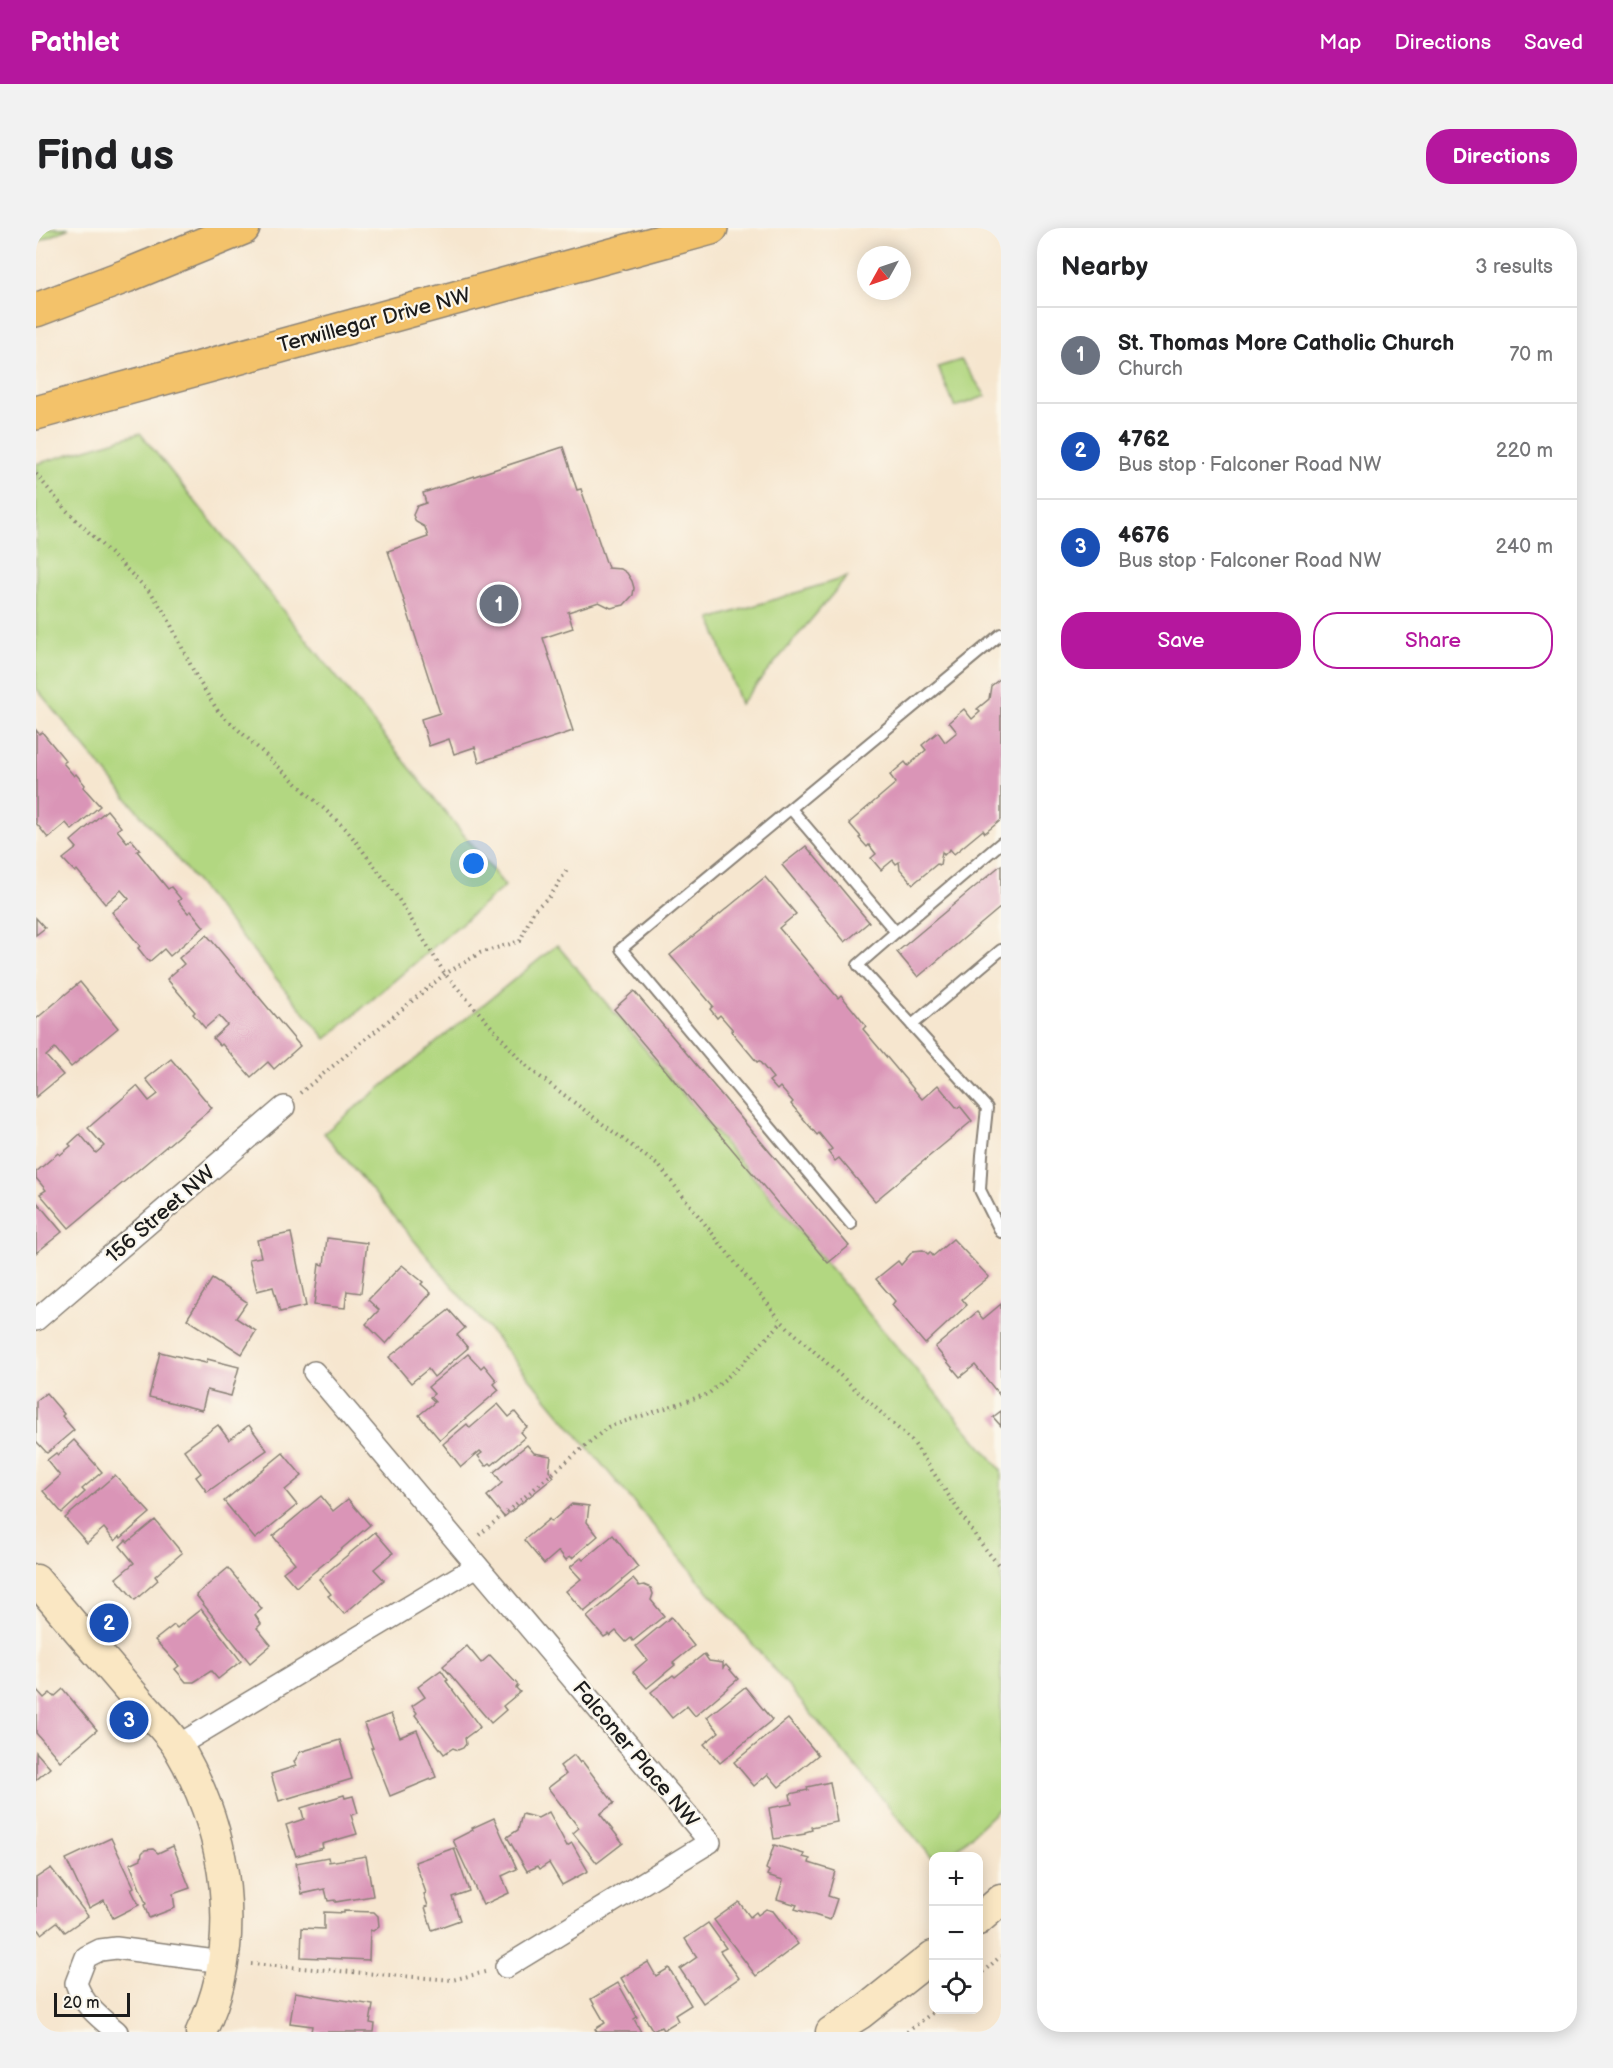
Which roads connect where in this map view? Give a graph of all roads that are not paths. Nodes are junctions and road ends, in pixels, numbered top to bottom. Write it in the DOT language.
graph roads {
  1 [pos="243,228"];
  2 [pos="711,228"];
  3 [pos="36,310"];
  4 [pos="36,413"];
  5 [pos="1001,634"];
  6 [pos="791,809"];
  7 [pos="1001,843"];
  8 [pos="896,932"];
  9 [pos="1001,950"];
  10 [pos="912,1025"];
  11 [pos="284,1107"];
  12 [pos="851,1224"];
  13 [pos="1001,1232"];
  14 [pos="36,1320"];
  15 [pos="314,1372"];
  16 [pos="477,1566"];
  17 [pos="37,1583"];
  18 [pos="177,1746"];
  19 [pos="1001,1900"];
  20 [pos="983,1916"];
  21 [pos="929,1959"];
  22 [pos="223,1962"];
  23 [pos="506,1967"];
  24 [pos="117,2032"];
  25 [pos="201,2032"];
  26 [pos="831,2032"];
  1 -- 3 [label="main road"];
  2 -- 4 [label="main road, Terwillegar Drive NW"];
  5 -- 6 [label="lane"];
  6 -- 8 [label="lane"];
  6 -- 12 [label="lane"];
  7 -- 8 [label="lane"];
  8 -- 10 [label="lane"];
  9 -- 10 [label="lane"];
  10 -- 13 [label="lane"];
  11 -- 14 [label="street, 156 Street NW"];
  15 -- 16 [label="street, Falconer Place NW"];
  16 -- 18 [label="street"];
  16 -- 23 [label="street, Falconer Place NW"];
  17 -- 18 [label="street"];
  18 -- 22 [label="street"];
  19 -- 20 [label="street"];
  21 -- 26 [label="street"];
  22 -- 24 [label="street"];
  22 -- 25 [label="street"];
}
